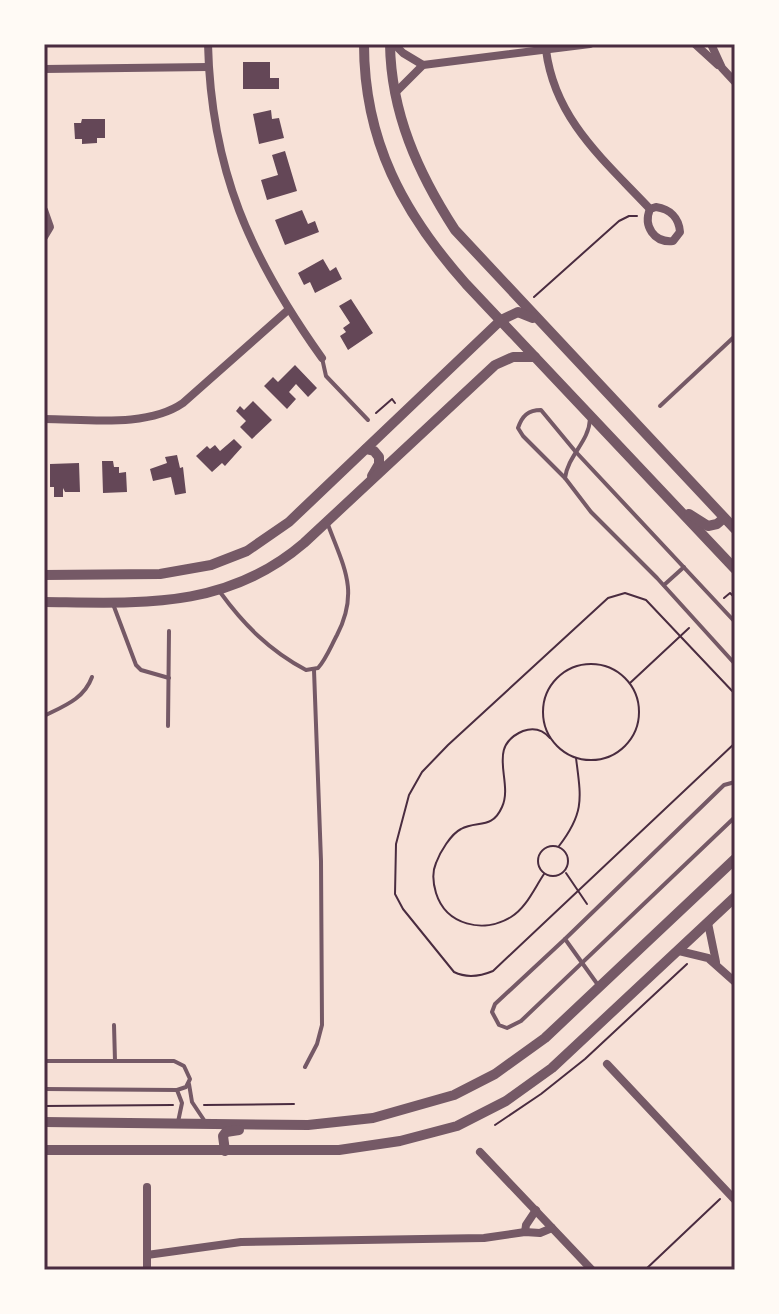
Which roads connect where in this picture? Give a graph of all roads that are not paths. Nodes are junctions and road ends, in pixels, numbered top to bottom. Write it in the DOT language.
graph roads {
  1 [pos="208,44"];
  2 [pos="364,44"];
  3 [pos="392,44"];
  4 [pos="590,44"];
  5 [pos="695,44"];
  6 [pos="711,44"];
  7 [pos="546,50"];
  8 [pos="423,65"];
  9 [pos="208,67"];
  10 [pos="722,68"];
  11 [pos="44,69"];
  12 [pos="735,82"];
  13 [pos="395,93"];
  14 [pos="650,209"];
  15 [pos="44,210"];
  16 [pos="44,237"];
  17 [pos="288,310"];
  18 [pos="501,320"];
  19 [pos="536,320"];
  20 [pos="735,336"];
  21 [pos="536,357"];
  22 [pos="322,358"];
  23 [pos="660,406"];
  24 [pos="588,413"];
  25 [pos="44,419"];
  26 [pos="368,420"];
  27 [pos="366,449"];
  28 [pos="575,451"];
  29 [pos="565,478"];
  30 [pos="367,485"];
  31 [pos="671,502"];
  32 [pos="724,518"];
  33 [pos="327,522"];
  34 [pos="735,529"];
  35 [pos="684,567"];
  36 [pos="735,569"];
  37 [pos="44,575"];
  38 [pos="664,585"];
  39 [pos="219,591"];
  40 [pos="44,602"];
  41 [pos="112,603"];
  42 [pos="735,622"];
  43 [pos="169,631"];
  44 [pos="735,664"];
  45 [pos="314,670"];
  46 [pos="92,677"];
  47 [pos="169,678"];
  48 [pos="44,716"];
  49 [pos="168,726"];
  50 [pos="735,782"];
  51 [pos="735,817"];
  52 [pos="735,859"];
  53 [pos="735,897"];
  54 [pos="708,923"];
  55 [pos="565,939"];
  56 [pos="679,951"];
  57 [pos="581,963"];
  58 [pos="716,963"];
  59 [pos="735,982"];
  60 [pos="599,987"];
  61 [pos="114,1025"];
  62 [pos="44,1061"];
  63 [pos="115,1061"];
  64 [pos="607,1064"];
  65 [pos="305,1067"];
  66 [pos="189,1083"];
  67 [pos="44,1089"];
  68 [pos="177,1090"];
  69 [pos="44,1122"];
  70 [pos="178,1124"];
  71 [pos="208,1124"];
  72 [pos="308,1125"];
  73 [pos="44,1150"];
  74 [pos="225,1151"];
  75 [pos="480,1152"];
  76 [pos="147,1187"];
  77 [pos="735,1200"];
  78 [pos="536,1210"];
  79 [pos="552,1228"];
  80 [pos="525,1232"];
  81 [pos="147,1255"];
  82 [pos="147,1270"];
  83 [pos="592,1270"];
  1 -- 9 [label="street"];
  2 -- 18 [label="street"];
  3 -- 8 [label="street"];
  3 -- 13 [label="street"];
  4 -- 7 [label="street"];
  5 -- 10 [label="street"];
  6 -- 10 [label="street"];
  7 -- 8 [label="street"];
  7 -- 14 [label="street"];
  8 -- 13 [label="street"];
  9 -- 11 [label="street"];
  9 -- 17 [label="street"];
  10 -- 12 [label="street"];
  13 -- 19 [label="street"];
  14 -- 14 [label="street"];
  15 -- 16 [label="street"];
  17 -- 22 [label="street"];
  17 -- 25 [label="street"];
  18 -- 19 [label="street"];
  18 -- 21 [label="street"];
  18 -- 27 [label="street"];
  19 -- 32 [label="street"];
  20 -- 23 [label="lane"];
  21 -- 24 [label="street"];
  21 -- 30 [label="street"];
  22 -- 26 [label="lane"];
  24 -- 28 [label="lane"];
  24 -- 31 [label="street"];
  27 -- 30 [label="street"];
  27 -- 37 [label="street"];
  28 -- 29 [label="lane"];
  28 -- 29 [label="lane"];
  28 -- 35 [label="lane"];
  29 -- 38 [label="lane"];
  30 -- 33 [label="street"];
  31 -- 32 [label="street"];
  31 -- 36 [label="street"];
  32 -- 34 [label="street"];
  33 -- 39 [label="street"];
  33 -- 45 [label="lane"];
  35 -- 38 [label="lane"];
  35 -- 42 [label="lane"];
  38 -- 44 [label="lane"];
  39 -- 41 [label="street"];
  39 -- 45 [label="lane"];
  40 -- 41 [label="street"];
  41 -- 47 [label="lane"];
  43 -- 47 [label="lane"];
  45 -- 65 [label="lane"];
  46 -- 48 [label="lane"];
  47 -- 49 [label="lane"];
  50 -- 55 [label="lane"];
  51 -- 57 [label="lane"];
  52 -- 60 [label="street"];
  53 -- 54 [label="street"];
  54 -- 56 [label="street"];
  54 -- 58 [label="street"];
  55 -- 57 [label="lane"];
  55 -- 57 [label="lane"];
  56 -- 58 [label="street"];
  56 -- 74 [label="street"];
  57 -- 60 [label="lane"];
  58 -- 59 [label="street"];
  60 -- 72 [label="street"];
  61 -- 63 [label="lane"];
  62 -- 63 [label="lane"];
  63 -- 66 [label="lane"];
  64 -- 77 [label="street"];
  66 -- 68 [label="lane"];
  66 -- 71 [label="lane"];
  67 -- 68 [label="lane"];
  68 -- 70 [label="lane"];
  69 -- 70 [label="street"];
  70 -- 71 [label="street"];
  71 -- 72 [label="street"];
  72 -- 74 [label="street"];
  73 -- 74 [label="street"];
  75 -- 78 [label="street"];
  76 -- 81 [label="street"];
  78 -- 79 [label="street"];
  78 -- 80 [label="street"];
  79 -- 80 [label="street"];
  79 -- 83 [label="street"];
  80 -- 81 [label="street"];
  81 -- 82 [label="street"];
}
